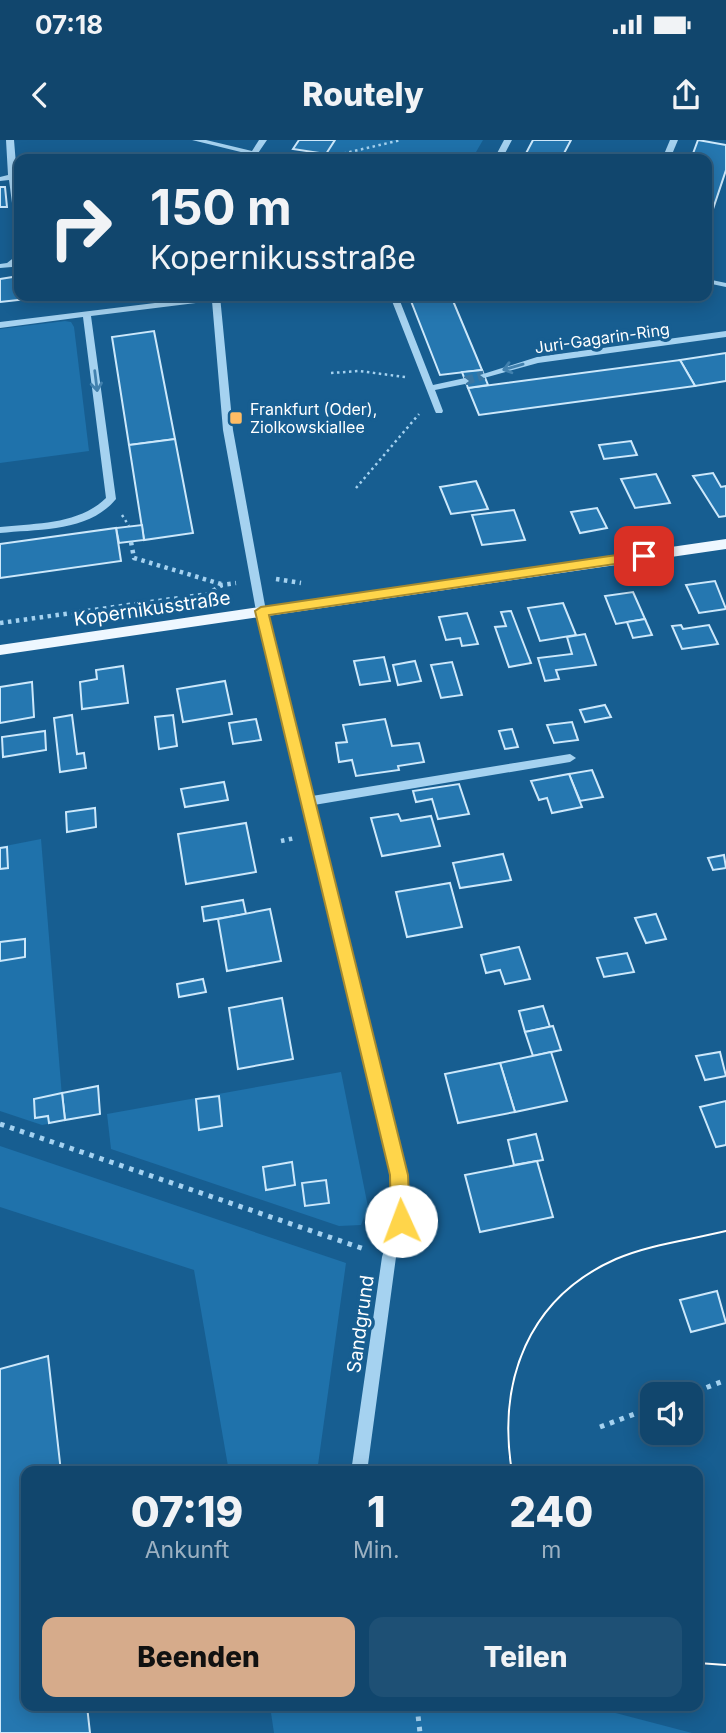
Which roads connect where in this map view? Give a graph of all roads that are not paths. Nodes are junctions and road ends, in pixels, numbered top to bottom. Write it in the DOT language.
graph roads {
  1 [pos="10,140"];
  2 [pos="196,140"];
  3 [pos="245,154"];
  4 [pos="12,177"];
  5 [pos="0,179"];
  6 [pos="14,191"];
  7 [pos="186,301"];
  8 [pos="216,301"];
  9 [pos="396,301"];
  10 [pos="87,314"];
  11 [pos="0,324"];
  12 [pos="726,334"];
  13 [pos="484,375"];
  14 [pos="465,381"];
  15 [pos="430,388"];
  16 [pos="439,411"];
  17 [pos="0,530"];
  18 [pos="726,544"];
  19 [pos="261,611"];
  20 [pos="0,650"];
  21 [pos="570,758"];
  22 [pos="309,801"];
  23 [pos="360,1466"];
  1 -- 4 [label="street"];
  2 -- 3 [label="street"];
  4 -- 5 [label="street"];
  4 -- 6 [label="street"];
  7 -- 10 [label="street"];
  8 -- 19 [label="street"];
  9 -- 15 [label="street"];
  10 -- 11 [label="street"];
  10 -- 17 [label="street, one-way"];
  12 -- 13 [label="street, Juri-Gagarin-Ring, one-way"];
  14 -- 15 [label="street"];
  15 -- 16 [label="street"];
  18 -- 19 [label="main road, Kopernikusstraße"];
  19 -- 20 [label="main road, Kopernikusstraße"];
  19 -- 22 [label="street, Sandgrund"];
  21 -- 22 [label="street"];
  22 -- 23 [label="street, Sandgrund"];
}
